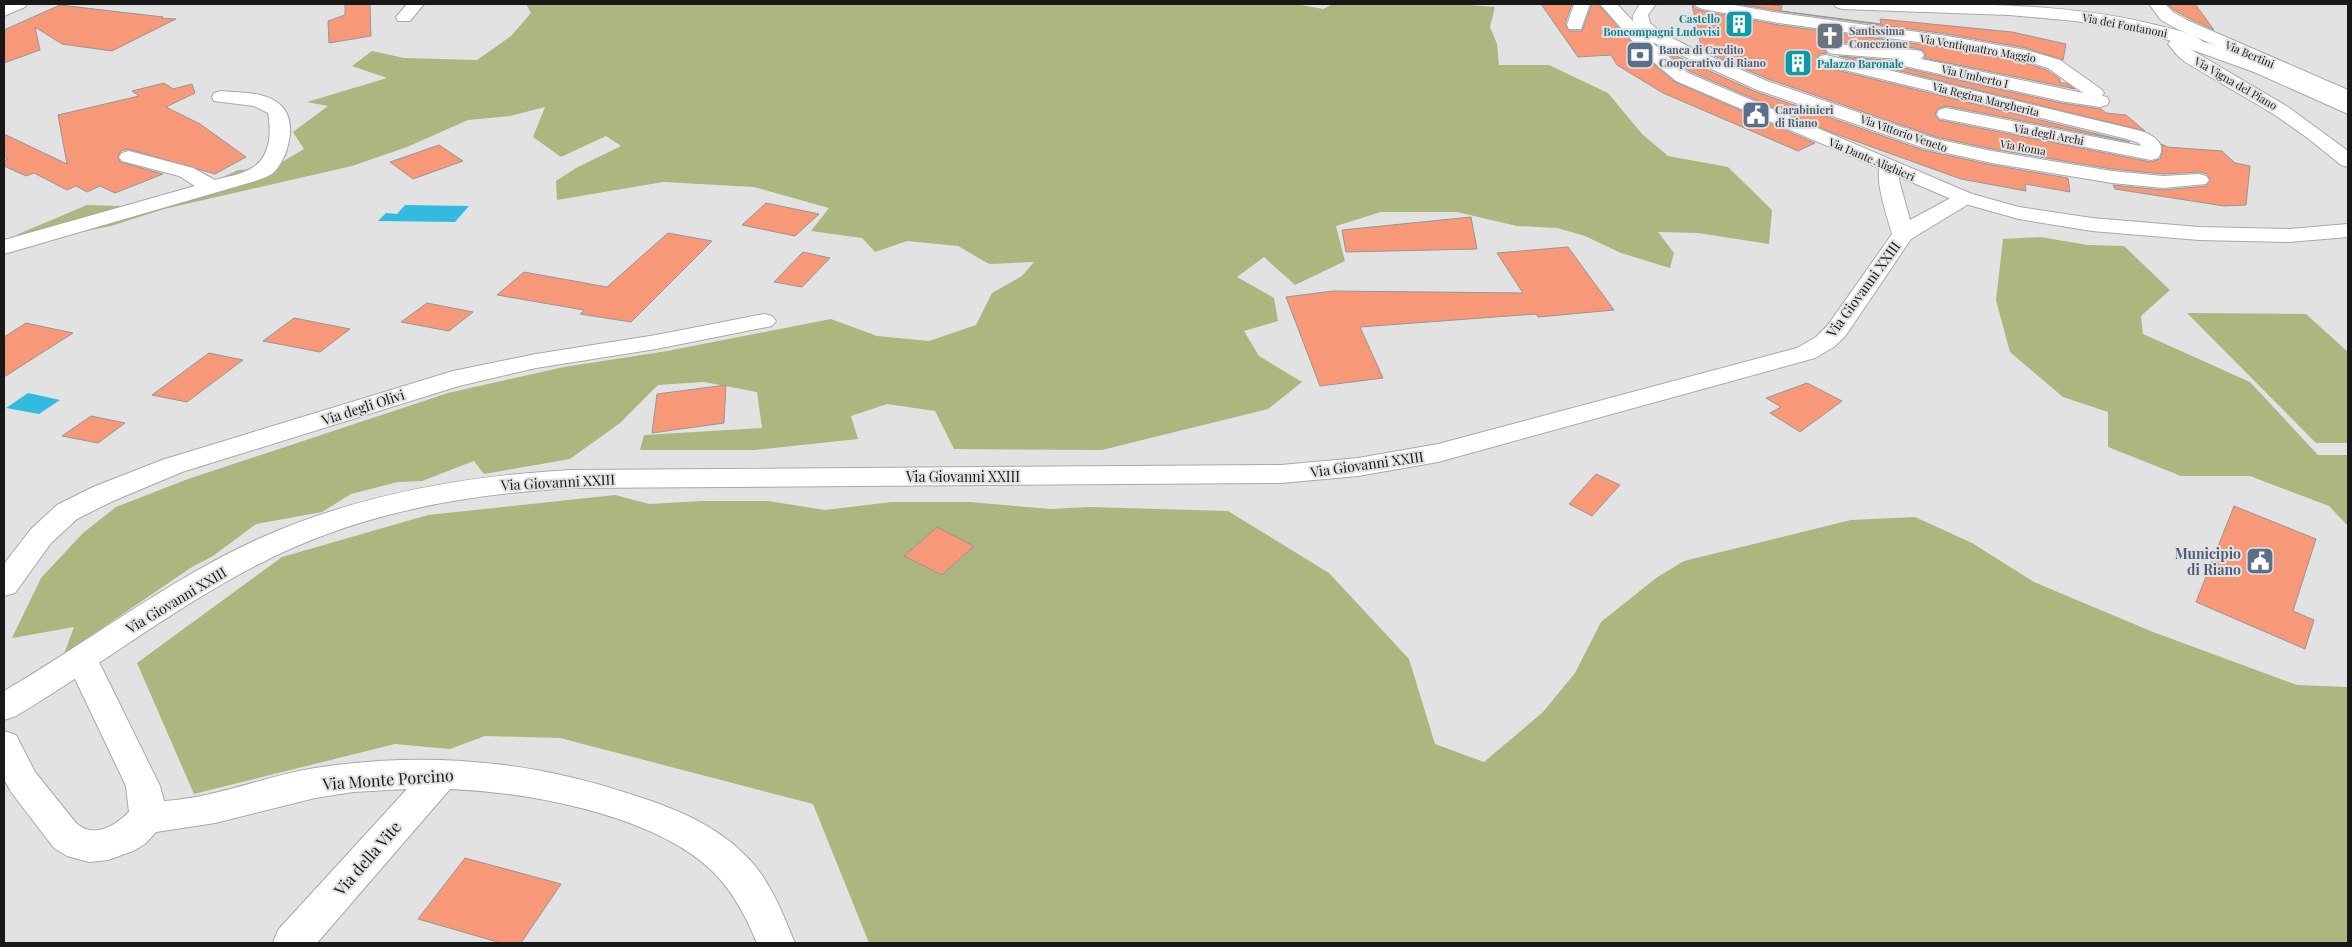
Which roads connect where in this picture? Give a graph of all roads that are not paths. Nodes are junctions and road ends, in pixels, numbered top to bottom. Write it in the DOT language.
graph roads {
  1 [pos="19,4"];
  2 [pos="416,4"];
  3 [pos="1582,4"];
  4 [pos="1648,4"];
  5 [pos="1703,4"];
  6 [pos="1842,4"];
  7 [pos="2157,4"];
  8 [pos="1611,5"];
  9 [pos="4,11"];
  10 [pos="404,17"];
  11 [pos="1575,25"];
  12 [pos="1643,31"];
  13 [pos="2197,45"];
  14 [pos="1837,52"];
  15 [pos="2040,72"];
  16 [pos="2098,97"];
  17 [pos="2348,97"];
  18 [pos="221,98"];
  19 [pos="2348,108"];
  20 [pos="1946,114"];
  21 [pos="1869,121"];
  22 [pos="2149,147"];
  23 [pos="130,157"];
  24 [pos="2348,160"];
  25 [pos="1889,166"];
  26 [pos="2199,180"];
  27 [pos="212,187"];
  28 [pos="1965,198"];
  29 [pos="2348,231"];
  30 [pos="1902,234"];
  31 [pos="5,247"];
  32 [pos="764,321"];
  33 [pos="4,585"];
  34 [pos="82,660"];
  35 [pos="4,707"];
  36 [pos="4,745"];
  37 [pos="442,773"];
  38 [pos="147,819"];
  39 [pos="292,943"];
  40 [pos="776,943"];
  1 -- 9 [label="street"];
  2 -- 10 [label="street"];
  3 -- 11 [label="street"];
  4 -- 12 [label="street"];
  5 -- 16 [label="street, Via Ventiquattro Maggio"];
  6 -- 13 [label="street, Via dei Fontanoni"];
  7 -- 17 [label="street, Via Bertini"];
  8 -- 12 [label="street, Via Dante Alighieri"];
  12 -- 21 [label="street, Via Vittorio Veneto"];
  12 -- 25 [label="street, Via Dante Alighieri"];
  13 -- 19 [label="street, Via Vigna del Piano"];
  13 -- 24 [label="street, Via Vigna del Piano"];
  14 -- 15 [label="street"];
  14 -- 16 [label="street, Via Umberto I"];
  14 -- 22 [label="street, Via Regina Margherita"];
  18 -- 27 [label="street"];
  20 -- 22 [label="street, Via degli Archi"];
  21 -- 26 [label="street, Via Roma"];
  23 -- 27 [label="street"];
  25 -- 28 [label="street, Via Dante Alighieri"];
  25 -- 30 [label="street, Via Giovanni XXIII"];
  27 -- 31 [label="street"];
  28 -- 29 [label="street"];
  28 -- 30 [label="street, Via Giovanni XXIII"];
  30 -- 34 [label="street, Via Giovanni XXIII"];
  32 -- 33 [label="street, Via degli Olivi"];
  34 -- 35 [label="street, Via Giovanni XXIII"];
  34 -- 38 [label="street"];
  36 -- 38 [label="street, Via Monte Porcino"];
  37 -- 38 [label="street, Via Monte Porcino"];
  37 -- 39 [label="street, Via della Vite"];
  37 -- 40 [label="street, Via Monte Porcino"];
}
